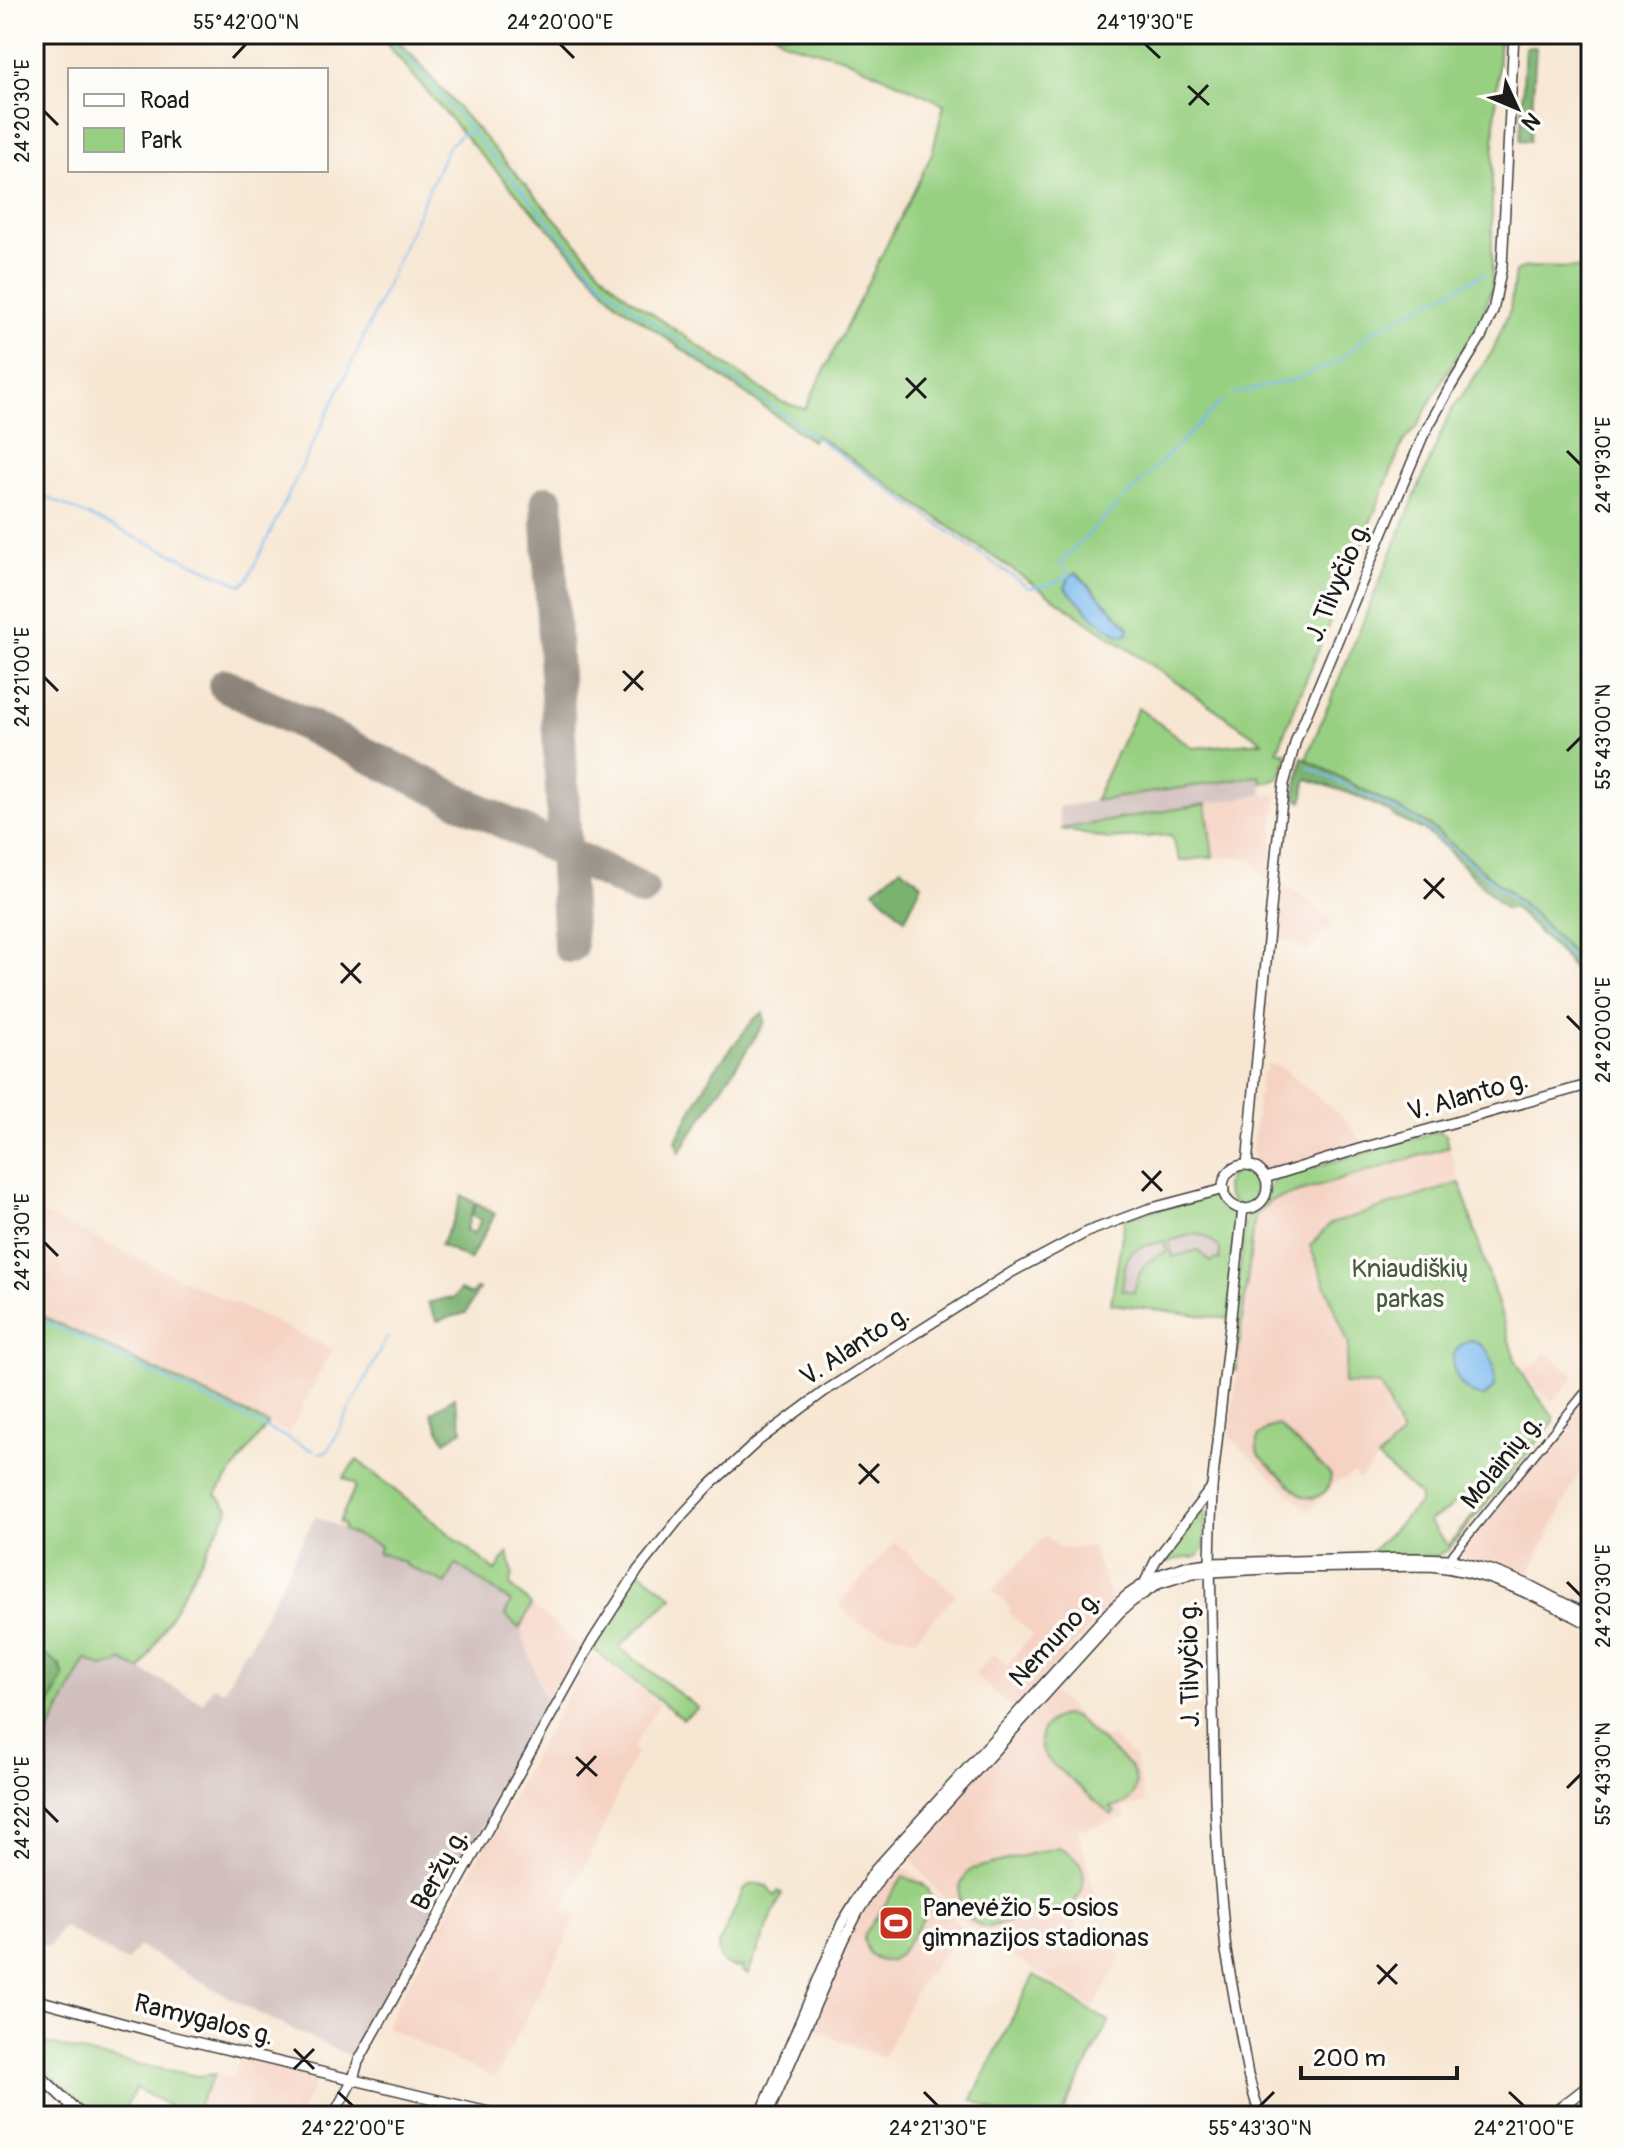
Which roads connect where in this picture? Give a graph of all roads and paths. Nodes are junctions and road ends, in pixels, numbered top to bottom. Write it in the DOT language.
graph roads {
  1 [pos="1514,34"];
  2 [pos="1591,1084"];
  3 [pos="1247,1165"];
  4 [pos="1265,1178"];
  5 [pos="1224,1189"];
  6 [pos="1243,1208"];
  7 [pos="1591,1385"];
  8 [pos="1212,1487"];
  9 [pos="1449,1564"];
  10 [pos="1210,1567"];
  11 [pos="1145,1583"];
  12 [pos="1591,1617"];
  13 [pos="1591,1625"];
  14 [pos="589,1646"];
  15 [pos="34,1999"];
  16 [pos="34,2070"];
  17 [pos="353,2079"];
  18 [pos="1591,2084"];
  19 [pos="82,2116"];
  20 [pos="333,2116"];
  21 [pos="505,2116"];
  22 [pos="760,2116"];
  23 [pos="767,2116"];
  24 [pos="1260,2116"];
  25 [pos="1550,2116"];
  1 -- 3 [label="main road, J. Tilvyčio g."];
  2 -- 4 [label="main road, V. Alanto g."];
  3 -- 4 [label="main road"];
  3 -- 5 [label="main road"];
  4 -- 6 [label="main road"];
  5 -- 6 [label="main road"];
  5 -- 14 [label="main road, V. Alanto g."];
  6 -- 8 [label="main road, J. Tilvyčio g."];
  7 -- 9 [label="street, Molainių g."];
  8 -- 10 [label="main road, J. Tilvyčio g."];
  8 -- 11 [label="main road"];
  9 -- 10 [label="main road, Nemuno g."];
  9 -- 12 [label="main road, Nemuno g."];
  9 -- 13 [label="main road, Nemuno g."];
  10 -- 11 [label="main road, Nemuno g."];
  10 -- 23 [label="main road, Nemuno g."];
  10 -- 24 [label="main road, J. Tilvyčio g."];
  11 -- 22 [label="main road, Nemuno g."];
  14 -- 17 [label="main road, Beržų g."];
  15 -- 17 [label="main road, Ramygalos g."];
  16 -- 19 [label="highway"];
  17 -- 20 [label="main road, Beržų g."];
  17 -- 21 [label="main road, Ramygalos g."];
  18 -- 25 [label="highway"];
}
